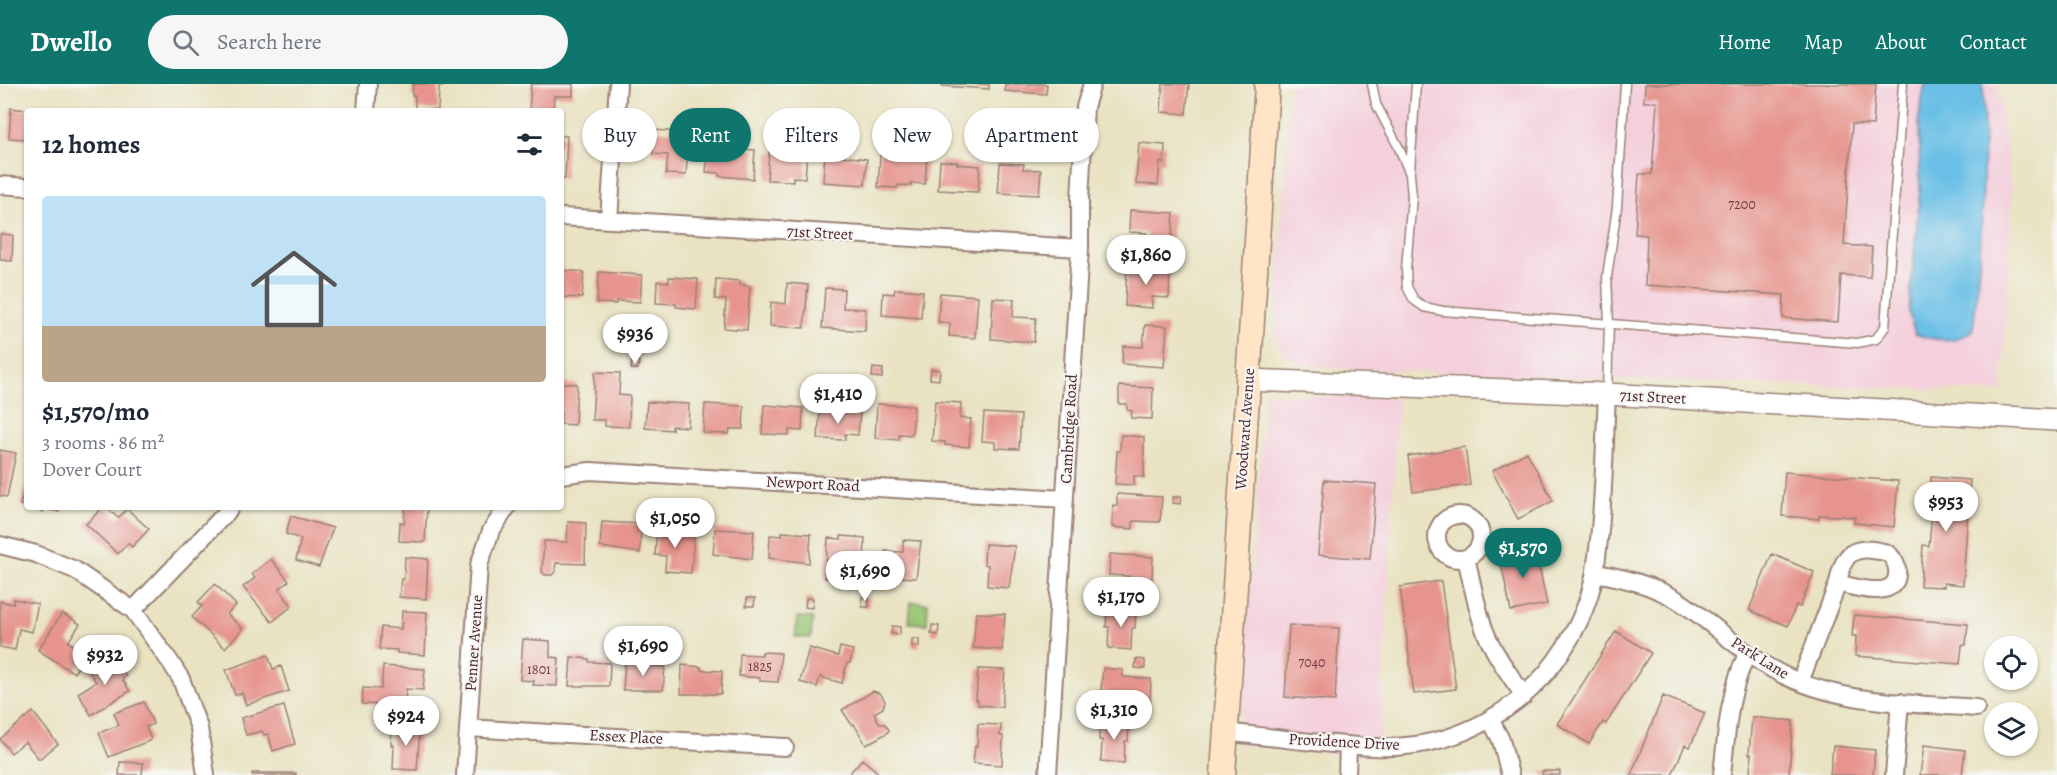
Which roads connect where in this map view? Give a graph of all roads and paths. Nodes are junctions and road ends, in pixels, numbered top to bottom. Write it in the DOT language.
graph roads {
  1 [pos="368,84"];
  2 [pos="618,84"];
  3 [pos="1092,84"];
  4 [pos="1267,84"];
  5 [pos="1372,84"];
  6 [pos="1416,84"];
  7 [pos="1625,84"];
  8 [pos="1903,84"];
  9 [pos="366,108"];
  10 [pos="1410,174"];
  11 [pos="0,185"];
  12 [pos="24,187"];
  13 [pos="564,217"];
  14 [pos="609,220"];
  15 [pos="1080,248"];
  16 [pos="1609,323"];
  17 [pos="1248,380"];
  18 [pos="1607,394"];
  19 [pos="2047,419"];
  20 [pos="564,475"];
  21 [pos="1065,500"];
  22 [pos="229,510"];
  23 [pos="503,512"];
  24 [pos="0,545"];
  25 [pos="1466,558"];
  26 [pos="1595,573"];
  27 [pos="1838,583"];
  28 [pos="133,610"];
  29 [pos="1747,654"];
  30 [pos="1800,681"];
  31 [pos="1524,696"];
  32 [pos="1900,702"];
  33 [pos="1976,708"];
  34 [pos="1490,719"];
  35 [pos="468,728"];
  36 [pos="1225,732"];
  37 [pos="1348,745"];
  38 [pos="784,747"];
  39 [pos="206,775"];
  40 [pos="465,775"];
  41 [pos="1048,775"];
  42 [pos="1223,775"];
  43 [pos="1347,775"];
  44 [pos="1510,775"];
  45 [pos="1722,775"];
  46 [pos="1894,775"];
  1 -- 9 [label="street"];
  2 -- 14 [label="street"];
  3 -- 15 [label="street, Cambridge Road"];
  4 -- 17 [label="main road, Woodward Avenue"];
  5 -- 10 [label="lane"];
  6 -- 10 [label="lane"];
  7 -- 16 [label="lane"];
  8 -- 16 [label="lane"];
  10 -- 16 [label="lane"];
  11 -- 12 [label="street"];
  13 -- 14 [label="street, 71st Street"];
  14 -- 15 [label="street, 71st Street"];
  15 -- 21 [label="street, Cambridge Road"];
  16 -- 18 [label="lane"];
  17 -- 18 [label="street, 71st Street"];
  17 -- 36 [label="main road, Woodward Avenue"];
  18 -- 19 [label="street, 71st Street"];
  18 -- 26 [label="street, Providence Drive"];
  20 -- 21 [label="street, Newport Road"];
  21 -- 41 [label="street, Cambridge Road"];
  22 -- 28 [label="street"];
  23 -- 35 [label="street, Penner Avenue"];
  24 -- 28 [label="street"];
  25 -- 31 [label="street"];
  26 -- 29 [label="street, Park Lane"];
  26 -- 31 [label="street, Providence Drive"];
  27 -- 30 [label="street"];
  28 -- 39 [label="street"];
  29 -- 30 [label="street, Park Lane"];
  29 -- 45 [label="street"];
  30 -- 32 [label="street, Park Lane"];
  31 -- 34 [label="street, Providence Drive"];
  32 -- 33 [label="street, Park Lane"];
  32 -- 46 [label="street"];
  34 -- 37 [label="street, Providence Drive"];
  34 -- 44 [label="street"];
  35 -- 38 [label="street, Essex Place"];
  35 -- 40 [label="street, Penner Avenue"];
  36 -- 37 [label="street, Providence Drive"];
  36 -- 42 [label="main road, Woodward Avenue"];
  37 -- 43 [label="street"];
}
